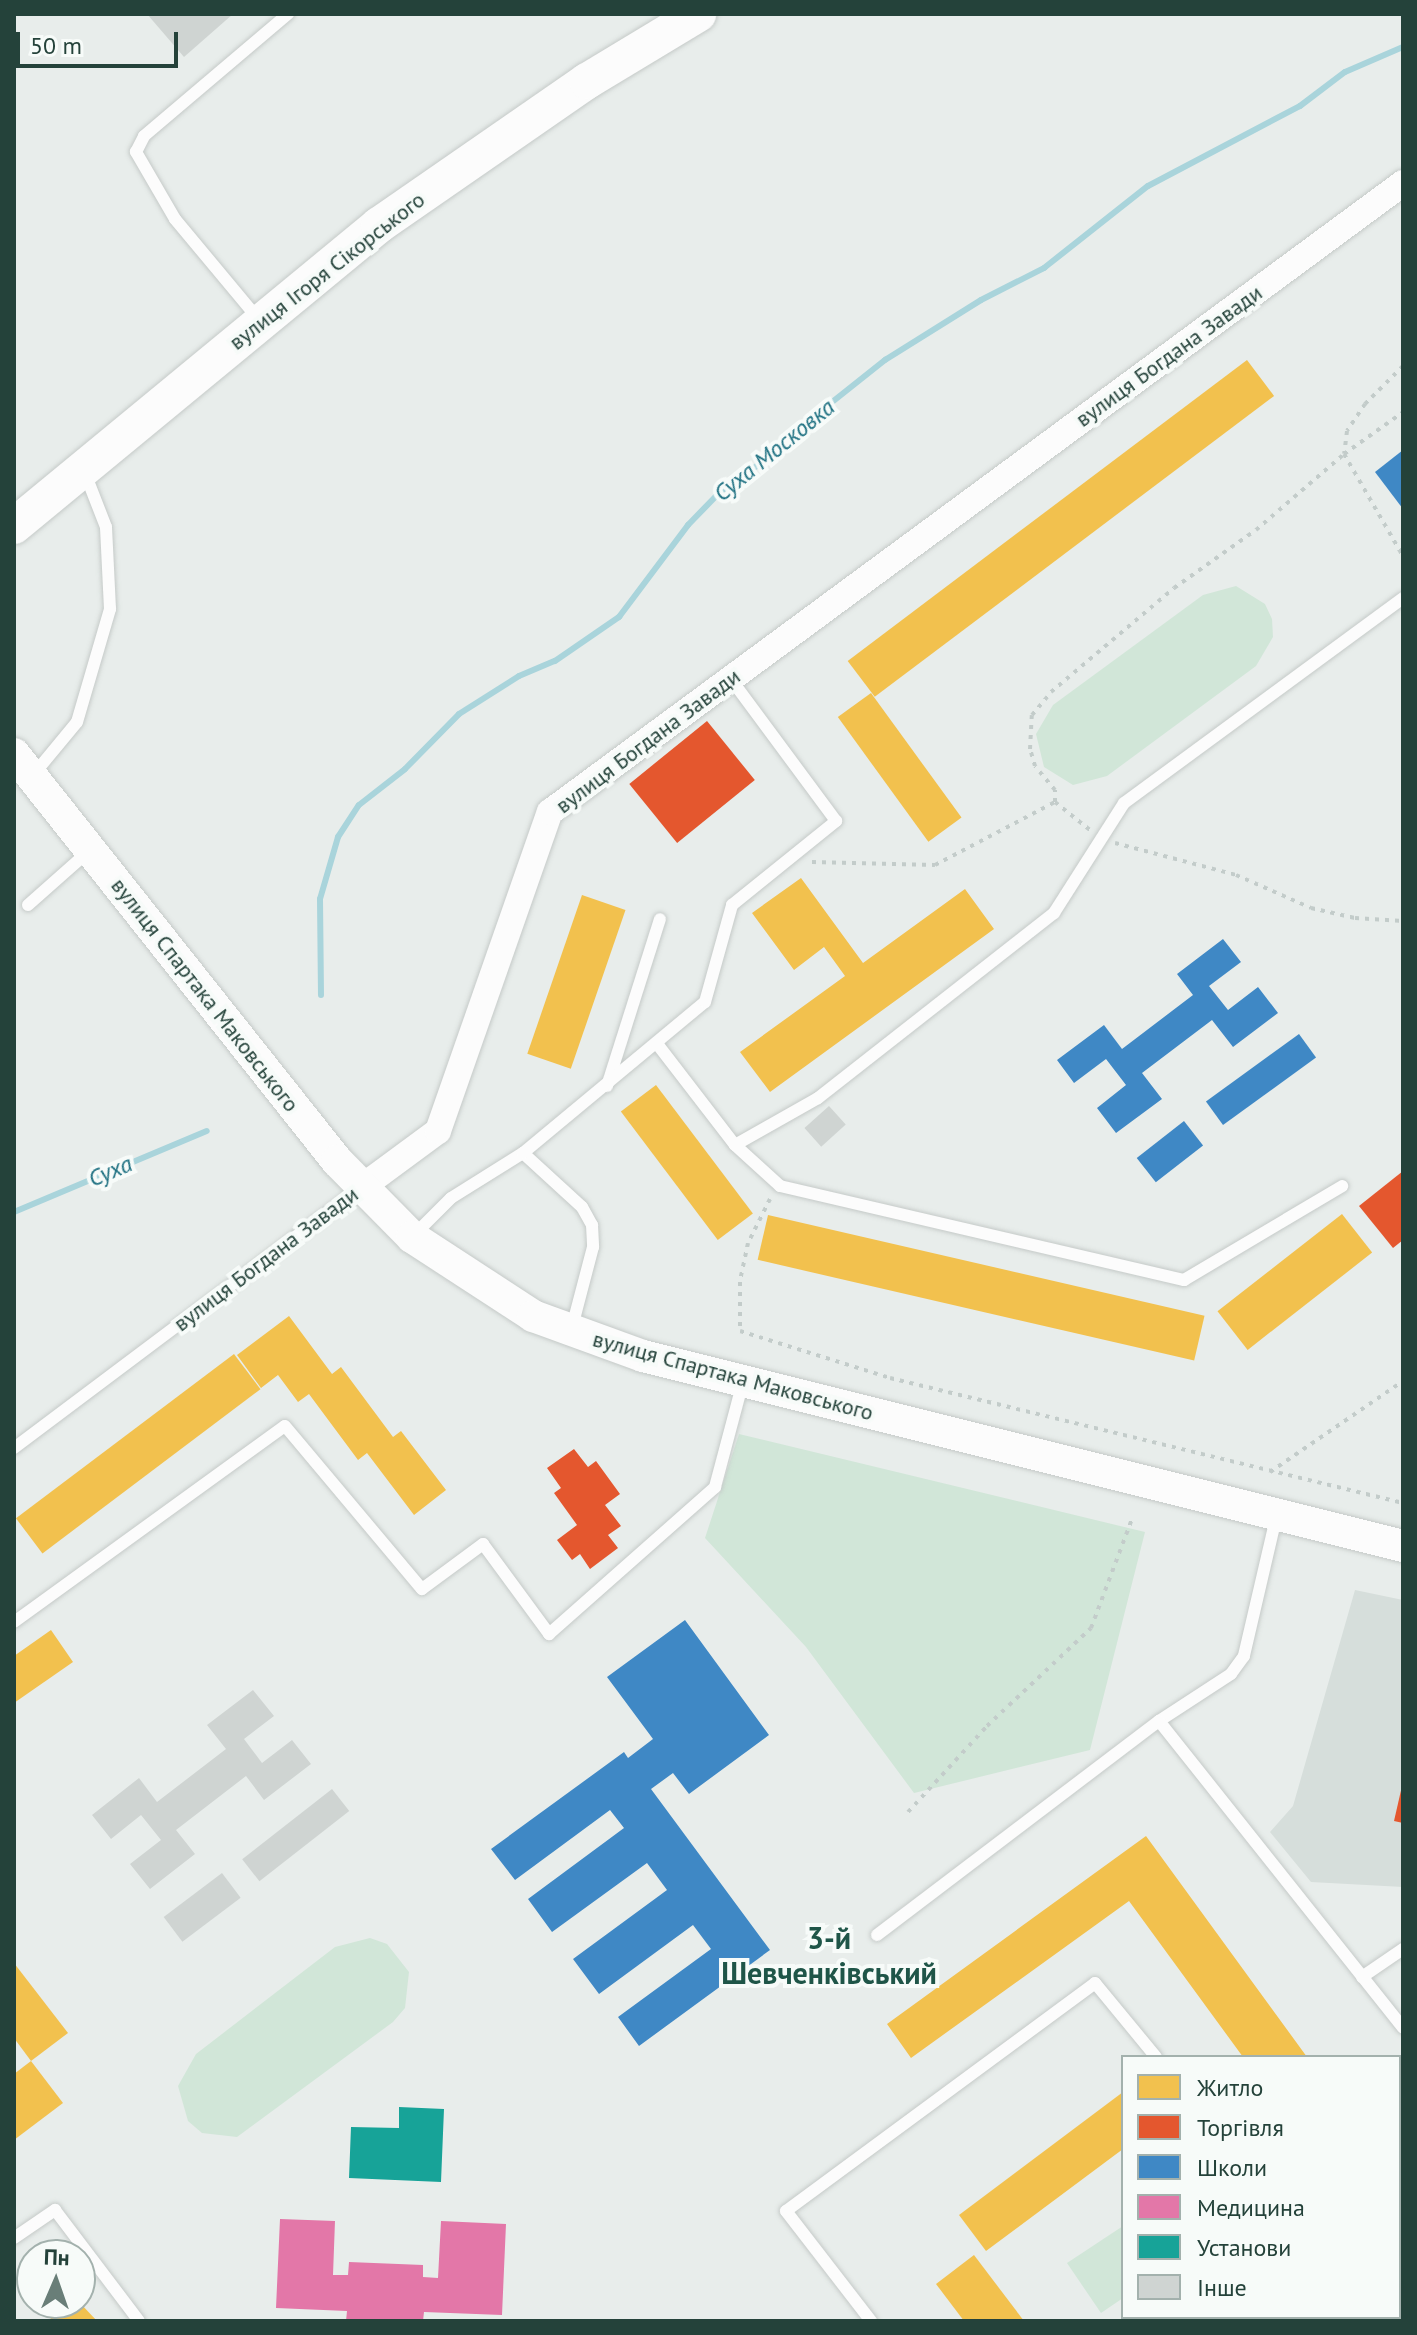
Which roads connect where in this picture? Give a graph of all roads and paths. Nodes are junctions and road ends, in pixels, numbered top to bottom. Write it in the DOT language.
graph roads {
  1 [pos="288,14"];
  2 [pos="698,14"];
  3 [pos="1403,183"];
  4 [pos="261,322"];
  5 [pos="1403,366"];
  6 [pos="1403,412"];
  7 [pos="1344,454"];
  8 [pos="83,469"];
  9 [pos="14,526"];
  10 [pos="1403,556"];
  11 [pos="1403,598"];
  12 [pos="731,679"];
  13 [pos="23,765"];
  14 [pos="1055,802"];
  15 [pos="1101,839"];
  16 [pos="90,850"];
  17 [pos="806,862"];
  18 [pos="28,905"];
  19 [pos="660,919"];
  20 [pos="1403,921"];
  21 [pos="658,1045"];
  22 [pos="607,1086"];
  23 [pos="735,1145"];
  24 [pos="523,1153"];
  25 [pos="780,1186"];
  26 [pos="1342,1186"];
  27 [pos="362,1187"];
  28 [pos="412,1237"];
  29 [pos="570,1330"];
  30 [pos="1403,1381"];
  31 [pos="743,1382"];
  32 [pos="14,1448"];
  33 [pos="1270,1472"];
  34 [pos="1403,1503"];
  35 [pos="1277,1514"];
  36 [pos="1132,1519"];
  37 [pos="1403,1546"];
  38 [pos="14,1622"];
  39 [pos="1159,1721"];
  40 [pos="908,1812"];
  41 [pos="877,1935"];
  42 [pos="1403,1949"];
  43 [pos="1362,1977"];
  44 [pos="1403,2028"];
  45 [pos="1154,2055"];
  46 [pos="14,2238"];
  47 [pos="139,2321"];
  48 [pos="871,2321"];
  1 -- 4 [label="lane"];
  2 -- 4 [label="main road, вулиця Ігоря Сікорського"];
  3 -- 12 [label="street, вулиця Богдана Завади"];
  4 -- 8 [label="main road, вулиця Ігоря Сікорського"];
  5 -- 7 [label="path"];
  6 -- 7 [label="path"];
  7 -- 10 [label="path"];
  7 -- 14 [label="path"];
  8 -- 9 [label="main road, вулиця Ігоря Сікорського"];
  8 -- 13 [label="lane"];
  11 -- 15 [label="lane"];
  12 -- 21 [label="lane"];
  12 -- 27 [label="street, вулиця Богдана Завади"];
  13 -- 16 [label="street, вулиця Спартака Маковського"];
  14 -- 15 [label="path"];
  14 -- 17 [label="path"];
  15 -- 20 [label="path"];
  15 -- 23 [label="lane"];
  16 -- 18 [label="lane"];
  16 -- 27 [label="street, вулиця Спартака Маковського"];
  19 -- 22 [label="lane"];
  21 -- 22 [label="lane"];
  21 -- 23 [label="lane"];
  22 -- 24 [label="lane"];
  23 -- 25 [label="lane"];
  24 -- 28 [label="lane"];
  24 -- 29 [label="lane"];
  25 -- 26 [label="lane"];
  25 -- 33 [label="path"];
  27 -- 28 [label="street, вулиця Спартака Маковського"];
  27 -- 32 [label="lane, вулиця Богдана Завади"];
  28 -- 29 [label="street, вулиця Спартака Маковського"];
  29 -- 31 [label="street, вулиця Спартака Маковського"];
  30 -- 33 [label="path"];
  31 -- 35 [label="street, вулиця Спартака Маковського"];
  31 -- 38 [label="lane"];
  33 -- 34 [label="path"];
  35 -- 37 [label="street, вулиця Спартака Маковського"];
  35 -- 39 [label="lane"];
  36 -- 40 [label="path"];
  39 -- 41 [label="lane"];
  39 -- 43 [label="lane"];
  42 -- 43 [label="lane"];
  43 -- 44 [label="lane"];
  45 -- 48 [label="lane"];
  46 -- 47 [label="lane"];
}
